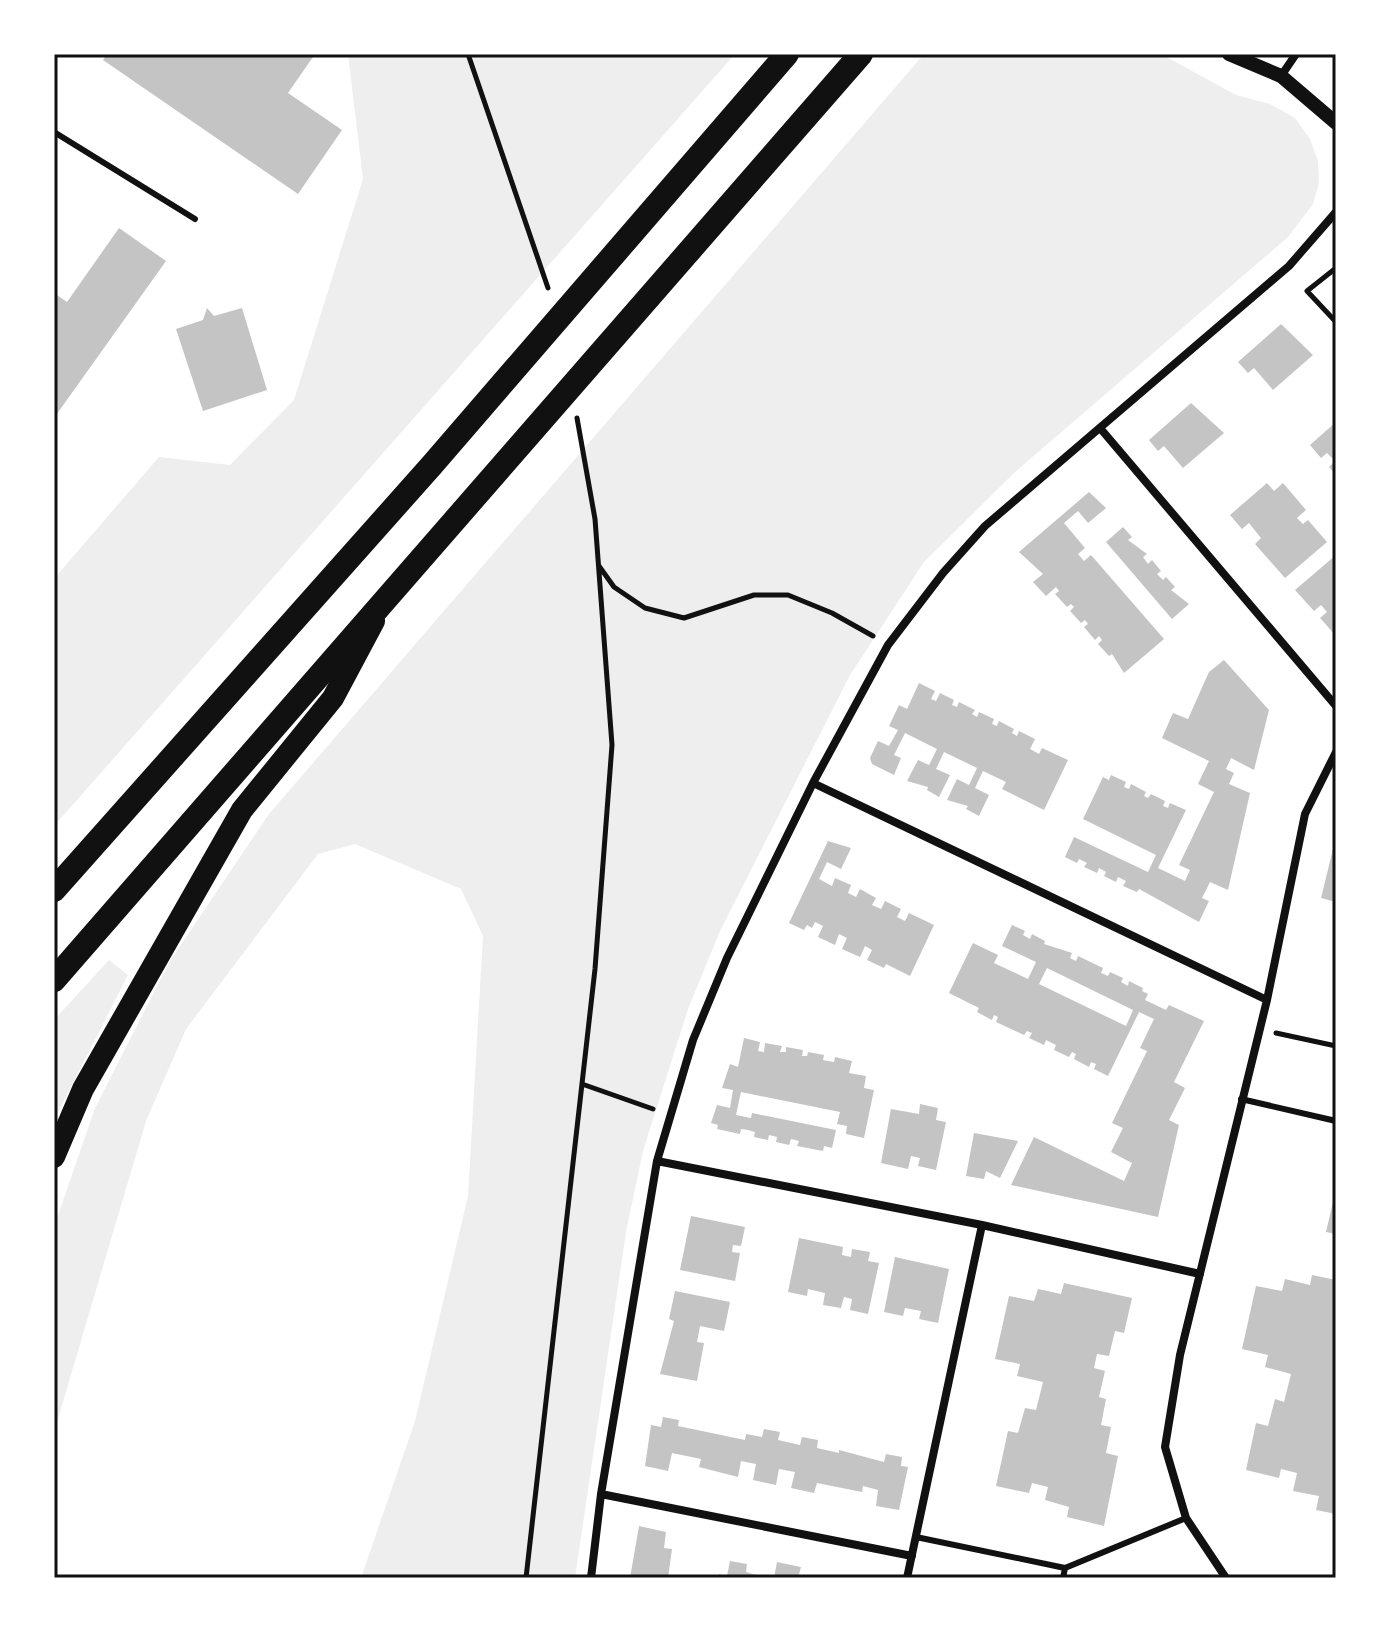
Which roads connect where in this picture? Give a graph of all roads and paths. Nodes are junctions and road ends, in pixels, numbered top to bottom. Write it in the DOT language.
graph roads {
  1 [pos="468,54"];
  2 [pos="787,54"];
  3 [pos="861,54"];
  4 [pos="1229,54"];
  5 [pos="1296,54"];
  6 [pos="1281,76"];
  7 [pos="1336,123"];
  8 [pos="54,132"];
  9 [pos="1336,212"];
  10 [pos="524,213"];
  11 [pos="195,219"];
  12 [pos="1336,268"];
  13 [pos="1336,322"];
  14 [pos="1100,428"];
  15 [pos="595,519"];
  16 [pos="599,565"];
  17 [pos="388,596"];
  18 [pos="888,645"];
  19 [pos="1336,706"];
  20 [pos="1336,752"];
  21 [pos="813,783"];
  22 [pos="54,890"];
  23 [pos="54,980"];
  24 [pos="1267,1000"];
  25 [pos="1260,1029"];
  26 [pos="1336,1046"];
  27 [pos="582,1084"];
  28 [pos="1241,1099"];
  29 [pos="671,1114"];
  30 [pos="1336,1121"];
  31 [pos="54,1157"];
  32 [pos="657,1161"];
  33 [pos="982,1225"];
  34 [pos="1200,1274"];
  35 [pos="601,1494"];
  36 [pos="1186,1518"];
  37 [pos="916,1537"];
  38 [pos="912,1556"];
  39 [pos="1065,1568"];
  40 [pos="526,1578"];
  41 [pos="591,1578"];
  42 [pos="907,1578"];
  43 [pos="1063,1578"];
  44 [pos="1226,1578"];
  1 -- 10 [label="path"];
  2 -- 22 [label="highway"];
  3 -- 17 [label="highway"];
  4 -- 6 [label="street"];
  5 -- 6 [label="street"];
  6 -- 7 [label="street"];
  8 -- 11 [label="lane"];
  9 -- 14 [label="street"];
  12 -- 13 [label="path"];
  14 -- 18 [label="street"];
  14 -- 19 [label="street"];
  15 -- 16 [label="path"];
  16 -- 18 [label="path"];
  16 -- 27 [label="path"];
  17 -- 23 [label="highway"];
  17 -- 31 [label="highway"];
  18 -- 21 [label="street"];
  20 -- 24 [label="street"];
  21 -- 24 [label="street"];
  21 -- 29 [label="street"];
  24 -- 25 [label="street"];
  25 -- 26 [label="path"];
  25 -- 28 [label="street"];
  27 -- 29 [label="path"];
  27 -- 40 [label="path"];
  28 -- 30 [label="lane"];
  28 -- 34 [label="street"];
  29 -- 32 [label="street"];
  32 -- 33 [label="street"];
  32 -- 35 [label="street"];
  33 -- 34 [label="street"];
  33 -- 37 [label="street"];
  34 -- 36 [label="street"];
  35 -- 38 [label="street"];
  35 -- 41 [label="street"];
  36 -- 39 [label="lane"];
  36 -- 44 [label="street"];
  37 -- 38 [label="street"];
  37 -- 39 [label="lane"];
  38 -- 42 [label="street"];
  39 -- 43 [label="lane"];
}
